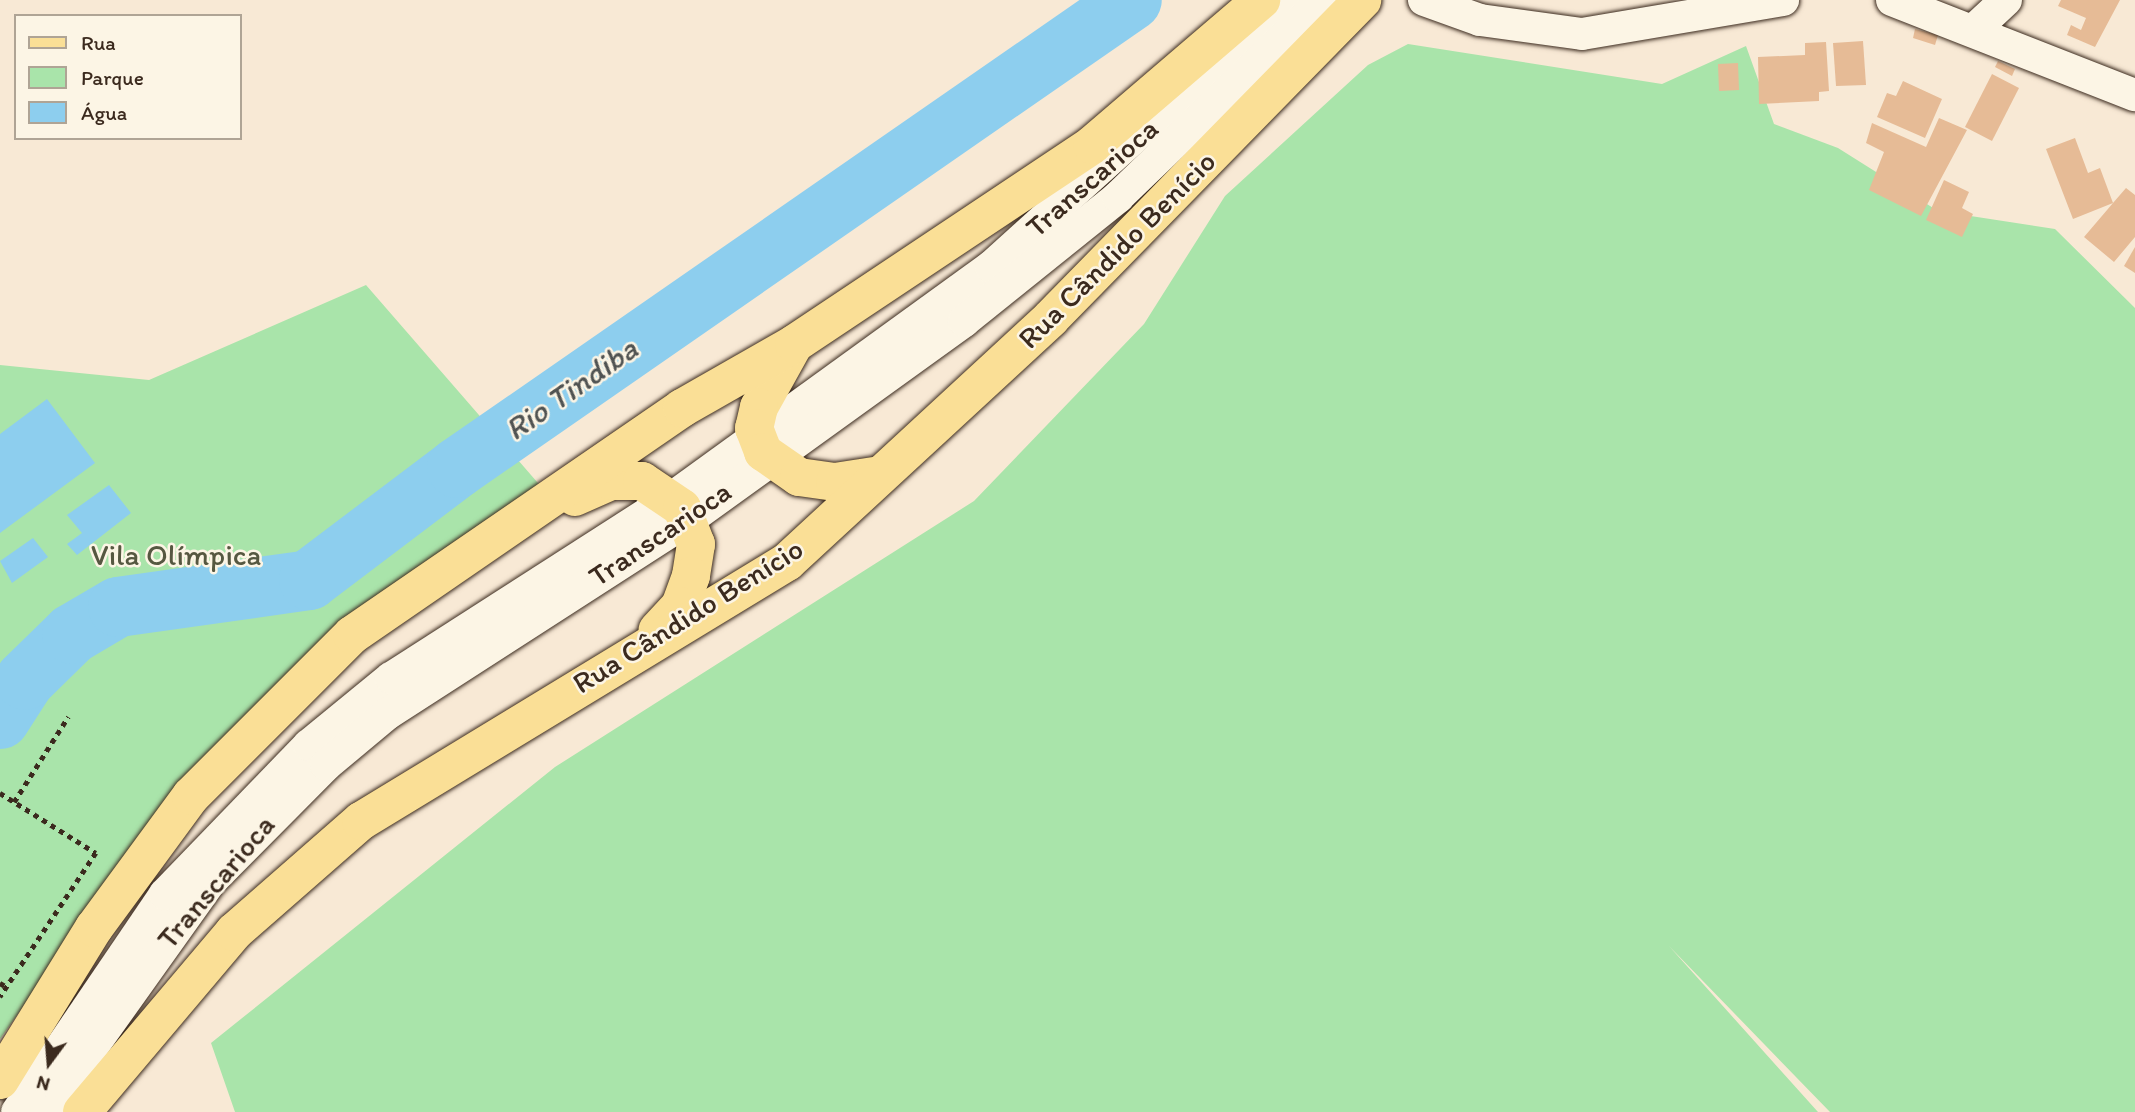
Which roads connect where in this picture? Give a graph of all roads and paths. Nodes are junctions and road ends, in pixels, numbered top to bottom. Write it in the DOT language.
graph roads {
  1 [pos="1261,0"];
  2 [pos="1286,0"];
  3 [pos="1323,0"];
  4 [pos="1362,0"];
  5 [pos="1424,0"];
  6 [pos="1783,0"];
  7 [pos="1892,0"];
  8 [pos="2006,0"];
  9 [pos="1976,28"];
  10 [pos="2135,96"];
  11 [pos="794,344"];
  12 [pos="763,447"];
  13 [pos="880,475"];
  14 [pos="680,509"];
  15 [pos="504,528"];
  16 [pos="647,642"];
  17 [pos="68,717"];
  18 [pos="0,793"];
  19 [pos="14,802"];
  20 [pos="0,983"];
  21 [pos="6,987"];
  22 [pos="0,997"];
  23 [pos="0,1080"];
  24 [pos="16,1112"];
  25 [pos="46,1112"];
  26 [pos="82,1112"];
  1 -- 11 [label="main road"];
  2 -- 12 [label="street, Transcarioca"];
  3 -- 12 [label="street, Transcarioca"];
  4 -- 13 [label="main road, Rua Cândido Benício"];
  5 -- 6 [label="street"];
  7 -- 9 [label="street"];
  8 -- 9 [label="street"];
  9 -- 10 [label="street"];
  11 -- 12 [label="main road"];
  11 -- 15 [label="main road"];
  12 -- 13 [label="main road"];
  12 -- 14 [label="street, Transcarioca"];
  13 -- 16 [label="main road, Rua Cândido Benício"];
  14 -- 15 [label="main road"];
  14 -- 16 [label="main road"];
  14 -- 24 [label="street, Transcarioca"];
  14 -- 25 [label="street, Transcarioca"];
  15 -- 23 [label="main road"];
  16 -- 26 [label="main road, Rua Cândido Benício"];
  17 -- 19 [label="path"];
  18 -- 19 [label="path"];
  19 -- 21 [label="path"];
  20 -- 21 [label="path"];
  21 -- 22 [label="path"];
}
